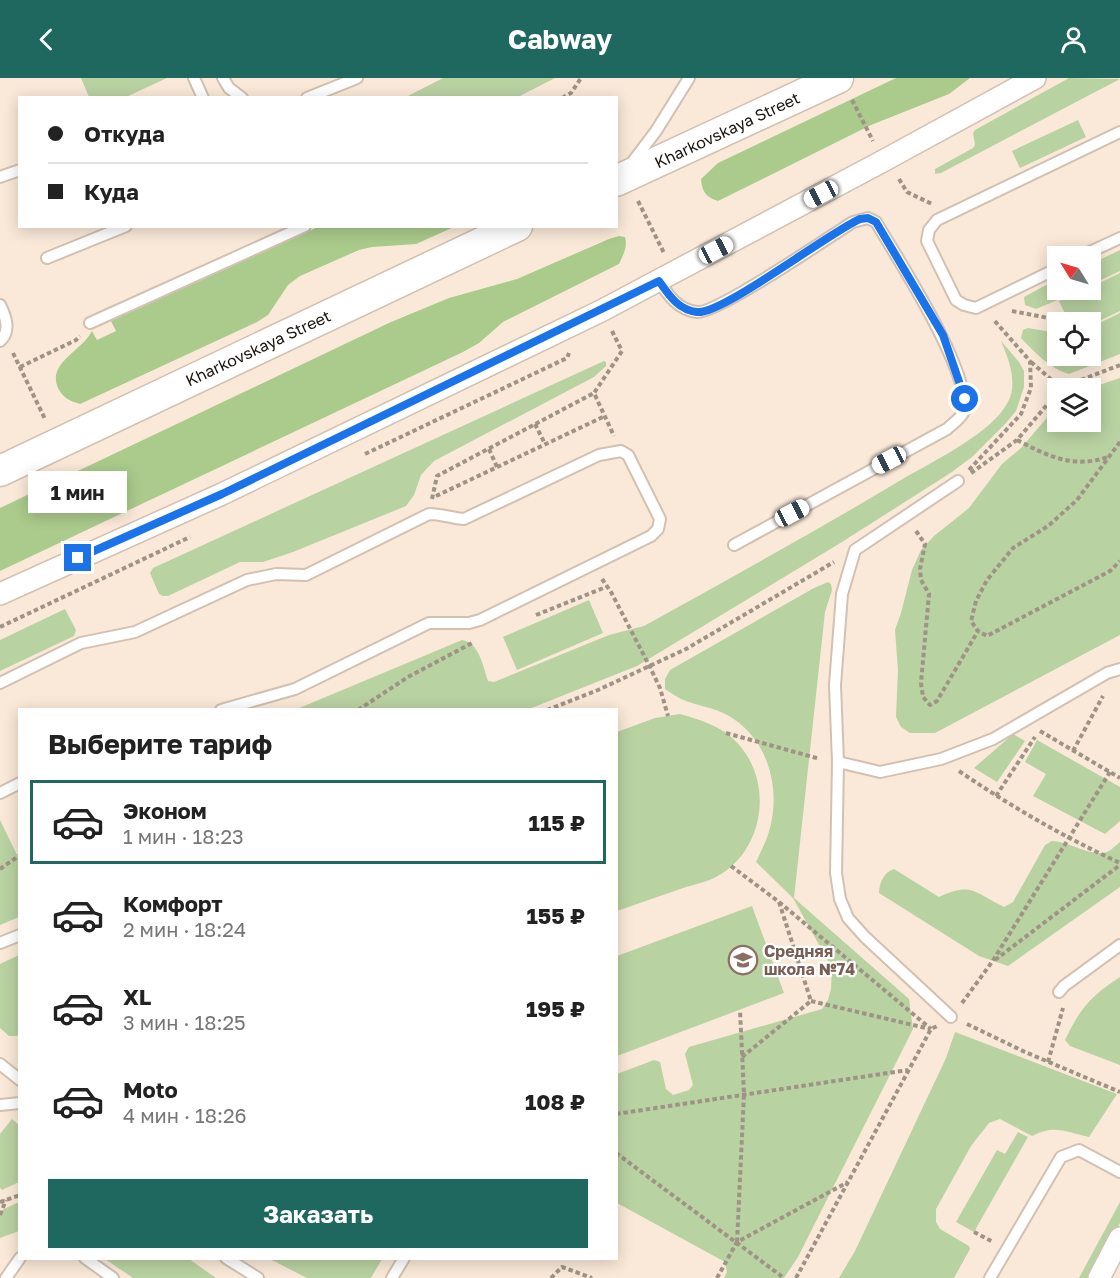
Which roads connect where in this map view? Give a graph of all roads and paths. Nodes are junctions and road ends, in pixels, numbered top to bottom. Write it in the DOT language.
graph roads {
  1 [pos="194,78"];
  2 [pos="224,78"];
  3 [pos="357,78"];
  4 [pos="581,78"];
  5 [pos="700,78"];
  6 [pos="838,78"];
  7 [pos="1035,78"];
  8 [pos="687,81"];
  9 [pos="202,96"];
  10 [pos="240,96"];
  11 [pos="312,96"];
  12 [pos="565,96"];
  13 [pos="1120,132"];
  14 [pos="18,171"];
  15 [pos="898,176"];
  16 [pos="0,177"];
  17 [pos="625,187"];
  18 [pos="952,213"];
  19 [pos="121,228"];
  20 [pos="301,228"];
  21 [pos="513,228"];
  22 [pos="1120,238"];
  23 [pos="659,243"];
  24 [pos="1101,247"];
  25 [pos="47,258"];
  26 [pos="1047,273"];
  27 [pos="659,281"];
  28 [pos="0,305"];
  29 [pos="976,308"];
  30 [pos="1047,318"];
  31 [pos="90,323"];
  32 [pos="76,340"];
  33 [pos="0,342"];
  34 [pos="622,351"];
  35 [pos="1030,361"];
  36 [pos="1120,365"];
  37 [pos="1048,378"];
  38 [pos="1089,378"];
  39 [pos="594,393"];
  40 [pos="1047,405"];
  41 [pos="605,416"];
  42 [pos="535,424"];
  43 [pos="1017,440"];
  44 [pos="1120,442"];
  45 [pos="57,444"];
  46 [pos="545,444"];
  47 [pos="489,449"];
  48 [pos="621,451"];
  49 [pos="1109,457"];
  50 [pos="498,467"];
  51 [pos="0,471"];
  52 [pos="958,482"];
  53 [pos="432,498"];
  54 [pos="429,514"];
  55 [pos="906,516"];
  56 [pos="734,544"];
  57 [pos="855,550"];
  58 [pos="1120,561"];
  59 [pos="606,587"];
  60 [pos="611,592"];
  61 [pos="0,594"];
  62 [pos="533,616"];
  63 [pos="978,631"];
  64 [pos="481,638"];
  65 [pos="650,667"];
  66 [pos="1119,669"];
  67 [pos="0,683"];
  68 [pos="1048,706"];
  69 [pos="227,708"];
  70 [pos="361,708"];
  71 [pos="552,708"];
  72 [pos="668,716"];
  73 [pos="1039,731"];
  74 [pos="726,733"];
  75 [pos="1073,751"];
  76 [pos="940,759"];
  77 [pos="838,762"];
  78 [pos="1120,778"];
  79 [pos="18,784"];
  80 [pos="0,793"];
  81 [pos="996,796"];
  82 [pos="18,856"];
  83 [pos="1120,864"];
  84 [pos="731,866"];
  85 [pos="0,868"];
  86 [pos="779,902"];
  87 [pos="18,936"];
  88 [pos="0,943"];
  89 [pos="1120,945"];
  90 [pos="992,962"];
  91 [pos="1059,992"];
  92 [pos="811,1001"];
  93 [pos="740,1010"];
  94 [pos="951,1017"];
  95 [pos="742,1057"];
  96 [pos="1048,1062"];
  97 [pos="0,1064"];
  98 [pos="909,1070"];
  99 [pos="18,1078"];
  100 [pos="1120,1092"];
  101 [pos="744,1094"];
  102 [pos="18,1103"];
  103 [pos="0,1105"];
  104 [pos="618,1114"];
  105 [pos="618,1153"];
  106 [pos="1120,1172"];
  107 [pos="848,1181"];
  108 [pos="18,1196"];
  109 [pos="6,1200"];
  110 [pos="0,1202"];
  111 [pos="0,1215"];
  112 [pos="974,1232"];
  113 [pos="981,1235"];
  114 [pos="1120,1238"];
  115 [pos="737,1242"];
  116 [pos="19,1260"];
  117 [pos="89,1260"];
  118 [pos="229,1260"];
  119 [pos="403,1260"];
  120 [pos="6,1278"];
  121 [pos="113,1278"];
  122 [pos="258,1278"];
  123 [pos="392,1278"];
  124 [pos="551,1278"];
  125 [pos="592,1278"];
  126 [pos="717,1278"];
  127 [pos="784,1278"];
  128 [pos="990,1278"];
  129 [pos="1099,1278"];
  1 -- 9 [label="lane"];
  2 -- 10 [label="lane"];
  3 -- 11 [label="lane"];
  4 -- 12 [label="path"];
  5 -- 8 [label="lane"];
  6 -- 17 [label="main road, Kharkovskaya Street"];
  7 -- 27 [label="street"];
  8 -- 17 [label="lane"];
  13 -- 18 [label="lane"];
  14 -- 16 [label="lane"];
  15 -- 18 [label="path"];
  17 -- 23 [label="path"];
  18 -- 29 [label="lane"];
  19 -- 25 [label="lane"];
  20 -- 31 [label="lane"];
  21 -- 45 [label="main road, Kharkovskaya Street"];
  22 -- 24 [label="lane"];
  26 -- 29 [label="lane"];
  27 -- 56 [label="lane"];
  27 -- 61 [label="street"];
  28 -- 33 [label="lane"];
  29 -- 30 [label="path"];
  29 -- 35 [label="path"];
  32 -- 45 [label="path"];
  34 -- 39 [label="path"];
  35 -- 37 [label="path"];
  35 -- 52 [label="path"];
  36 -- 38 [label="path"];
  39 -- 41 [label="path"];
  39 -- 42 [label="path"];
  40 -- 43 [label="path"];
  41 -- 46 [label="path"];
  41 -- 48 [label="path"];
  42 -- 46 [label="path"];
  42 -- 47 [label="path"];
  43 -- 49 [label="path"];
  43 -- 52 [label="path"];
  44 -- 49 [label="path"];
  45 -- 51 [label="main road, Kharkovskaya Street"];
  46 -- 50 [label="path"];
  47 -- 50 [label="path"];
  47 -- 53 [label="path"];
  48 -- 54 [label="lane"];
  48 -- 69 [label="lane"];
  49 -- 63 [label="path"];
  50 -- 53 [label="path"];
  52 -- 55 [label="lane"];
  53 -- 54 [label="path"];
  54 -- 67 [label="lane"];
  55 -- 57 [label="lane"];
  55 -- 63 [label="path"];
  57 -- 65 [label="path"];
  57 -- 77 [label="lane"];
  58 -- 63 [label="path"];
  59 -- 62 [label="path"];
  60 -- 65 [label="path"];
  64 -- 70 [label="path"];
  65 -- 71 [label="path"];
  65 -- 72 [label="path"];
  66 -- 68 [label="lane"];
  66 -- 75 [label="path"];
  68 -- 73 [label="path"];
  68 -- 76 [label="lane"];
  73 -- 75 [label="path"];
  73 -- 81 [label="path"];
  74 -- 77 [label="path"];
  75 -- 78 [label="path"];
  76 -- 77 [label="lane"];
  76 -- 81 [label="path"];
  77 -- 94 [label="lane"];
  79 -- 80 [label="lane"];
  81 -- 83 [label="path"];
  82 -- 85 [label="path"];
  83 -- 90 [label="path"];
  84 -- 86 [label="path"];
  86 -- 92 [label="path"];
  86 -- 92 [label="path"];
  87 -- 88 [label="lane"];
  89 -- 91 [label="lane"];
  91 -- 96 [label="path"];
  92 -- 95 [label="path"];
  93 -- 95 [label="path"];
  94 -- 96 [label="path"];
  95 -- 101 [label="path"];
  96 -- 100 [label="path"];
  97 -- 99 [label="lane"];
  98 -- 101 [label="path"];
  101 -- 104 [label="path"];
  101 -- 115 [label="path"];
  102 -- 103 [label="lane"];
  105 -- 115 [label="path"];
  106 -- 128 [label="lane"];
  107 -- 115 [label="path"];
  108 -- 109 [label="path"];
  109 -- 110 [label="path"];
  109 -- 111 [label="path"];
  112 -- 113 [label="path"];
  114 -- 129 [label="street"];
  115 -- 126 [label="path"];
  115 -- 127 [label="path"];
  116 -- 120 [label="lane"];
  117 -- 121 [label="lane"];
  118 -- 122 [label="lane"];
  119 -- 123 [label="lane"];
  124 -- 125 [label="path"];
}
